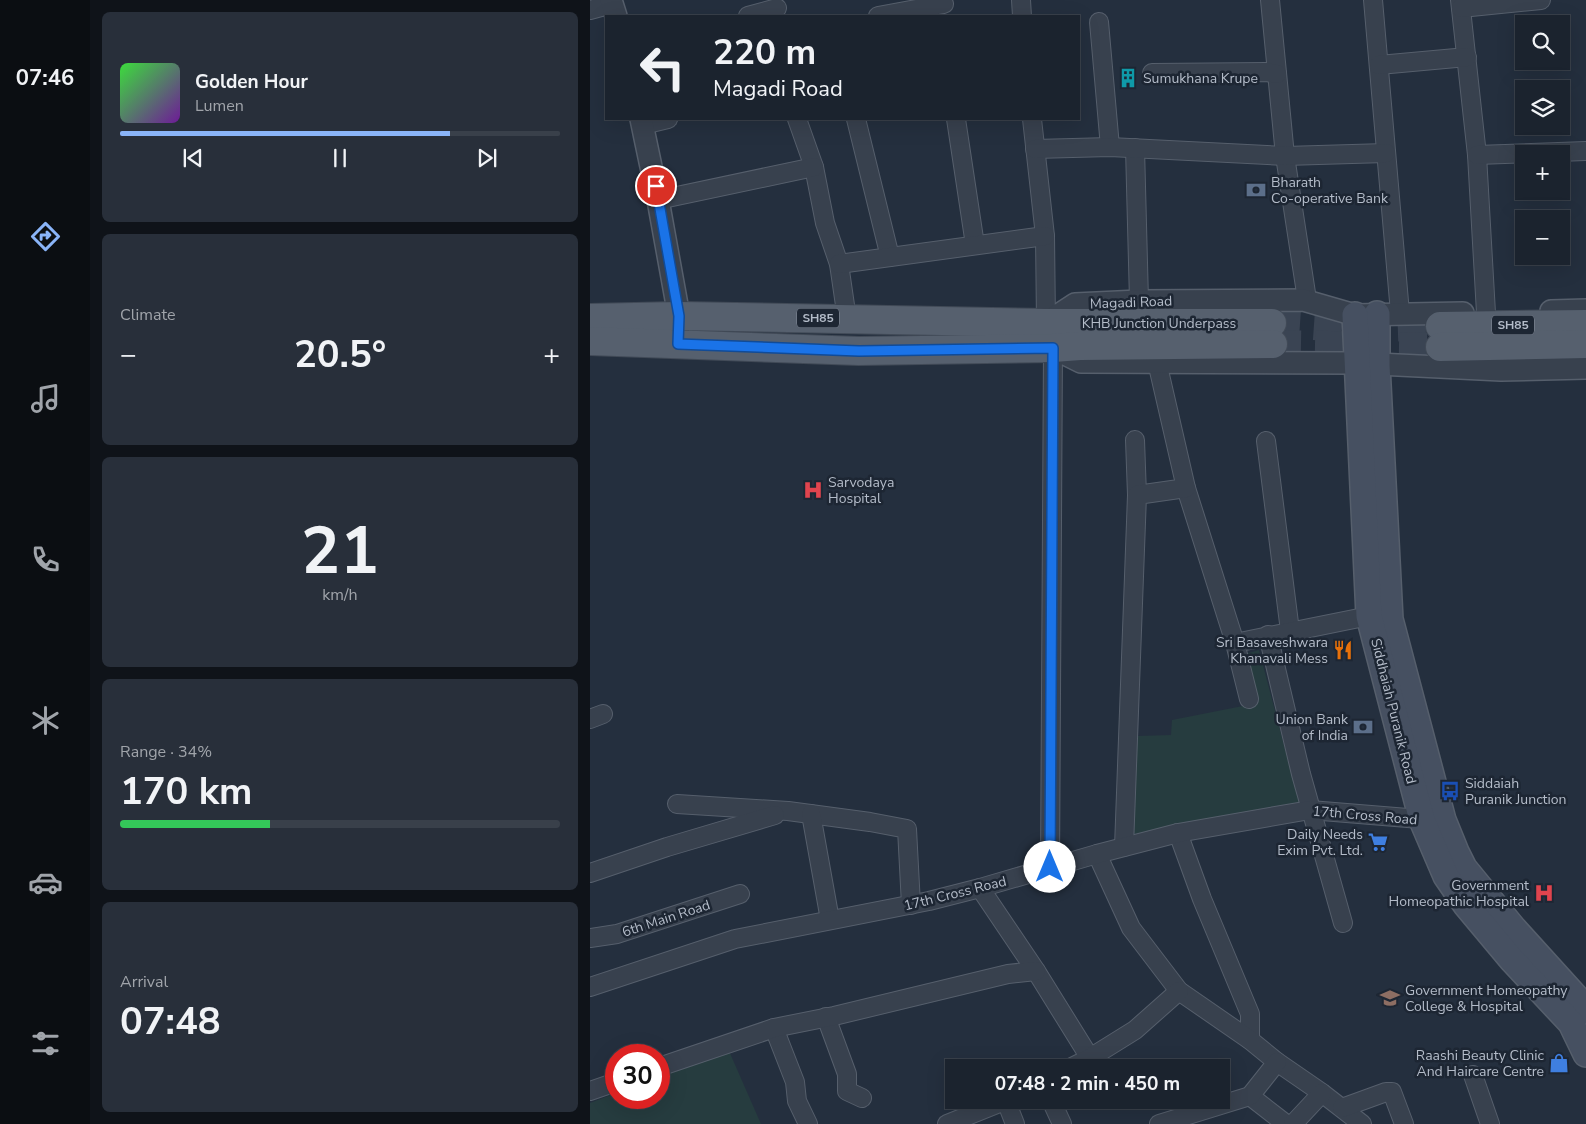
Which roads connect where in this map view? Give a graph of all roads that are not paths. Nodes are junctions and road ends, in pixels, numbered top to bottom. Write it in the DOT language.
graph roads {
  1 [pos="1021,0"];
  2 [pos="1270,0"];
  3 [pos="1373,0"];
  4 [pos="1541,0"];
  5 [pos="1461,4"];
  6 [pos="613,7"];
  7 [pos="944,7"];
  8 [pos="777,8"];
  9 [pos="590,10"];
  10 [pos="752,15"];
  11 [pos="885,15"];
  12 [pos="1022,15"];
  13 [pos="1100,22"];
  14 [pos="1466,57"];
  15 [pos="1378,65"];
  16 [pos="1152,73"];
  17 [pos="1277,74"];
  18 [pos="659,120"];
  19 [pos="798,120"];
  20 [pos="856,120"];
  21 [pos="956,120"];
  22 [pos="1032,120"];
  23 [pos="642,122"];
  24 [pos="1110,147"];
  25 [pos="1135,148"];
  26 [pos="1035,149"];
  27 [pos="1586,151"];
  28 [pos="1386,153"];
  29 [pos="1478,155"];
  30 [pos="1286,156"];
  31 [pos="814,168"];
  32 [pos="658,200"];
  33 [pos="1045,236"];
  34 [pos="975,246"];
  35 [pos="890,257"];
  36 [pos="839,264"];
  37 [pos="1139,300"];
  38 [pos="1303,300"];
  39 [pos="1586,310"];
  40 [pos="1486,313"];
  41 [pos="1377,314"];
  42 [pos="679,316"];
  43 [pos="590,318"];
  44 [pos="847,319"];
  45 [pos="1586,324"];
  46 [pos="1272,334"];
  47 [pos="1049,336"];
  48 [pos="590,342"];
  49 [pos="678,344"];
  50 [pos="1586,344"];
  51 [pos="1157,362"];
  52 [pos="1367,364"];
  53 [pos="1586,368"];
  54 [pos="1135,440"];
  55 [pos="1266,441"];
  56 [pos="1186,488"];
  57 [pos="1137,495"];
  58 [pos="1369,616"];
  59 [pos="1290,631"];
  60 [pos="1268,635"];
  61 [pos="1235,643"];
  62 [pos="1249,699"];
  63 [pos="677,804"];
  64 [pos="1310,810"];
  65 [pos="788,811"];
  66 [pos="811,814"];
  67 [pos="1432,820"];
  68 [pos="1178,833"];
  69 [pos="1124,847"];
  70 [pos="1097,854"];
  71 [pos="1050,867"];
  72 [pos="590,873"];
  73 [pos="980,888"];
  74 [pos="740,894"];
  75 [pos="910,904"];
  76 [pos="830,920"];
  77 [pos="1343,923"];
  78 [pos="590,938"];
  79 [pos="1036,971"];
  80 [pos="590,986"];
  81 [pos="1179,991"];
  82 [pos="1586,1011"];
  83 [pos="826,1018"];
  84 [pos="774,1028"];
  85 [pos="1250,1040"];
  86 [pos="1586,1054"];
  87 [pos="1090,1058"];
  88 [pos="1277,1062"];
  89 [pos="670,1063"];
  90 [pos="1473,1075"];
  91 [pos="605,1086"];
  92 [pos="590,1091"];
  93 [pos="1322,1093"];
  94 [pos="1250,1096"];
  95 [pos="862,1098"];
  96 [pos="1342,1108"];
  97 [pos="990,1109"];
  98 [pos="1010,1109"];
  99 [pos="1055,1109"];
  100 [pos="972,1119"];
  101 [pos="808,1124"];
  102 [pos="947,1124"];
  103 [pos="1015,1124"];
  104 [pos="1062,1124"];
  105 [pos="1159,1124"];
  106 [pos="1286,1124"];
  107 [pos="1293,1124"];
  108 [pos="1362,1124"];
  109 [pos="1404,1124"];
  110 [pos="1490,1124"];
  1 -- 12 [label="street"];
  2 -- 17 [label="street"];
  3 -- 15 [label="street"];
  4 -- 5 [label="street"];
  5 -- 14 [label="street"];
  6 -- 9 [label="street"];
  7 -- 11 [label="street"];
  8 -- 10 [label="street"];
  13 -- 24 [label="street"];
  14 -- 15 [label="street"];
  14 -- 29 [label="street"];
  15 -- 28 [label="street"];
  16 -- 17 [label="street"];
  17 -- 30 [label="street"];
  18 -- 23 [label="street"];
  19 -- 31 [label="street"];
  20 -- 35 [label="street"];
  21 -- 34 [label="street"];
  22 -- 26 [label="street"];
  23 -- 32 [label="street"];
  24 -- 25 [label="street"];
  24 -- 26 [label="street"];
  25 -- 30 [label="street"];
  25 -- 37 [label="street"];
  26 -- 33 [label="street"];
  27 -- 29 [label="street"];
  28 -- 30 [label="street"];
  28 -- 41 [label="street"];
  29 -- 40 [label="street"];
  30 -- 38 [label="street"];
  31 -- 32 [label="street"];
  31 -- 36 [label="street"];
  32 -- 42 [label="street"];
  33 -- 34 [label="street"];
  33 -- 47 [label="street"];
  34 -- 35 [label="street"];
  35 -- 36 [label="street"];
  36 -- 44 [label="street"];
  37 -- 38 [label="street, Magadi Road / SH85"];
  37 -- 47 [label="street, Magadi Road / SH85"];
  38 -- 41 [label="street, Magadi Road / SH85"];
  39 -- 40 [label="street, Magadi Road / SH85"];
  40 -- 41 [label="street, Magadi Road / SH85"];
  41 -- 52 [label="main road, Siddhaiah Puranik Road"];
  42 -- 43 [label="main road, SH85"];
  42 -- 44 [label="main road, SH85"];
  42 -- 49 [label="street"];
  44 -- 47 [label="main road, SH85"];
  45 -- 50 [label="main road, SH85"];
  46 -- 47 [label="main road, KHB Junction Underpass / SH85"];
  47 -- 49 [label="main road, SH85"];
  47 -- 51 [label="street, SH85"];
  47 -- 71 [label="street"];
  48 -- 49 [label="main road, SH85"];
  51 -- 52 [label="street, SH85"];
  51 -- 56 [label="street"];
  52 -- 53 [label="street, SH85"];
  52 -- 58 [label="main road, Siddhaiah Puranik Road"];
  52 -- 67 [label="main road, Siddhaiah Puranik Road"];
  54 -- 57 [label="street"];
  55 -- 59 [label="street"];
  56 -- 57 [label="street"];
  56 -- 61 [label="street"];
  57 -- 69 [label="street"];
  58 -- 59 [label="street"];
  58 -- 67 [label="main road, Siddhaiah Puranik Road"];
  59 -- 60 [label="street"];
  60 -- 61 [label="street"];
  60 -- 64 [label="street"];
  61 -- 62 [label="street"];
  63 -- 65 [label="street"];
  64 -- 67 [label="street, 17th Cross Road"];
  64 -- 68 [label="street, 17th Cross Road"];
  64 -- 77 [label="street"];
  65 -- 66 [label="street"];
  65 -- 72 [label="street"];
  66 -- 75 [label="street"];
  66 -- 76 [label="street"];
  67 -- 82 [label="main road, Siddhaiah Puranik Road"];
  67 -- 86 [label="main road, Siddhaiah Puranik Road"];
  68 -- 69 [label="street, 17th Cross Road"];
  68 -- 85 [label="street"];
  69 -- 70 [label="street, 17th Cross Road"];
  70 -- 71 [label="street, 17th Cross Road"];
  70 -- 81 [label="street"];
  71 -- 73 [label="street, 17th Cross Road"];
  73 -- 75 [label="street, 17th Cross Road"];
  73 -- 79 [label="street"];
  74 -- 78 [label="street, 6th Main Road"];
  75 -- 76 [label="street, 17th Cross Road"];
  76 -- 80 [label="street, 17th Cross Road"];
  79 -- 83 [label="street"];
  79 -- 87 [label="street"];
  81 -- 85 [label="street"];
  81 -- 87 [label="street"];
  83 -- 84 [label="street"];
  83 -- 95 [label="street"];
  84 -- 89 [label="street"];
  84 -- 101 [label="street"];
  85 -- 88 [label="street"];
  88 -- 93 [label="street"];
  88 -- 94 [label="street"];
  90 -- 110 [label="street"];
  91 -- 92 [label="street"];
  93 -- 96 [label="street"];
  93 -- 107 [label="street"];
  94 -- 105 [label="street"];
  94 -- 106 [label="street"];
  96 -- 108 [label="street"];
  96 -- 109 [label="street"];
  97 -- 100 [label="street"];
  98 -- 103 [label="street"];
  99 -- 104 [label="street"];
  100 -- 102 [label="street"];
}
